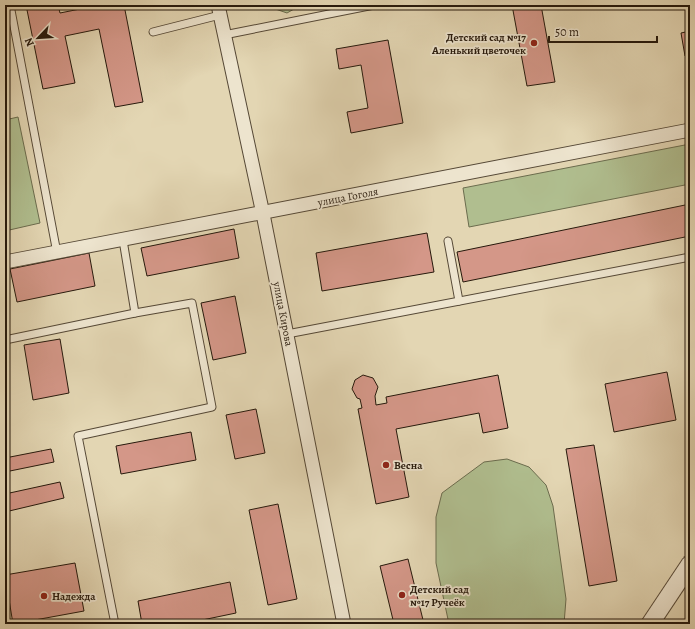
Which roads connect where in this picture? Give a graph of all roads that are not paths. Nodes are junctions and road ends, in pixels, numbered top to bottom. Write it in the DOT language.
graph roads {
  1 [pos="10,5"];
  2 [pos="374,5"];
  3 [pos="219,10"];
  4 [pos="153,32"];
  5 [pos="224,36"];
  6 [pos="690,130"];
  7 [pos="263,214"];
  8 [pos="123,240"];
  9 [pos="448,242"];
  10 [pos="57,253"];
  11 [pos="690,257"];
  12 [pos="5,262"];
  13 [pos="459,301"];
  14 [pos="135,313"];
  15 [pos="287,334"];
  16 [pos="5,340"];
  17 [pos="690,564"];
  18 [pos="115,624"];
  19 [pos="344,624"];
  20 [pos="650,624"];
  1 -- 10 [label="lane"];
  2 -- 5 [label="lane"];
  3 -- 4 [label="lane"];
  3 -- 5 [label="street, улица Кирова"];
  5 -- 7 [label="street, улица Кирова"];
  6 -- 7 [label="street, улица Гоголя"];
  7 -- 8 [label="street, улица Гоголя"];
  7 -- 15 [label="street, улица Кирова"];
  8 -- 10 [label="street, улица Гоголя"];
  8 -- 14 [label="lane"];
  9 -- 13 [label="lane"];
  10 -- 12 [label="street, улица Гоголя"];
  11 -- 13 [label="lane"];
  13 -- 15 [label="lane"];
  14 -- 16 [label="lane"];
  14 -- 18 [label="lane"];
  15 -- 19 [label="street, улица Кирова"];
  17 -- 20 [label="street"];
}
